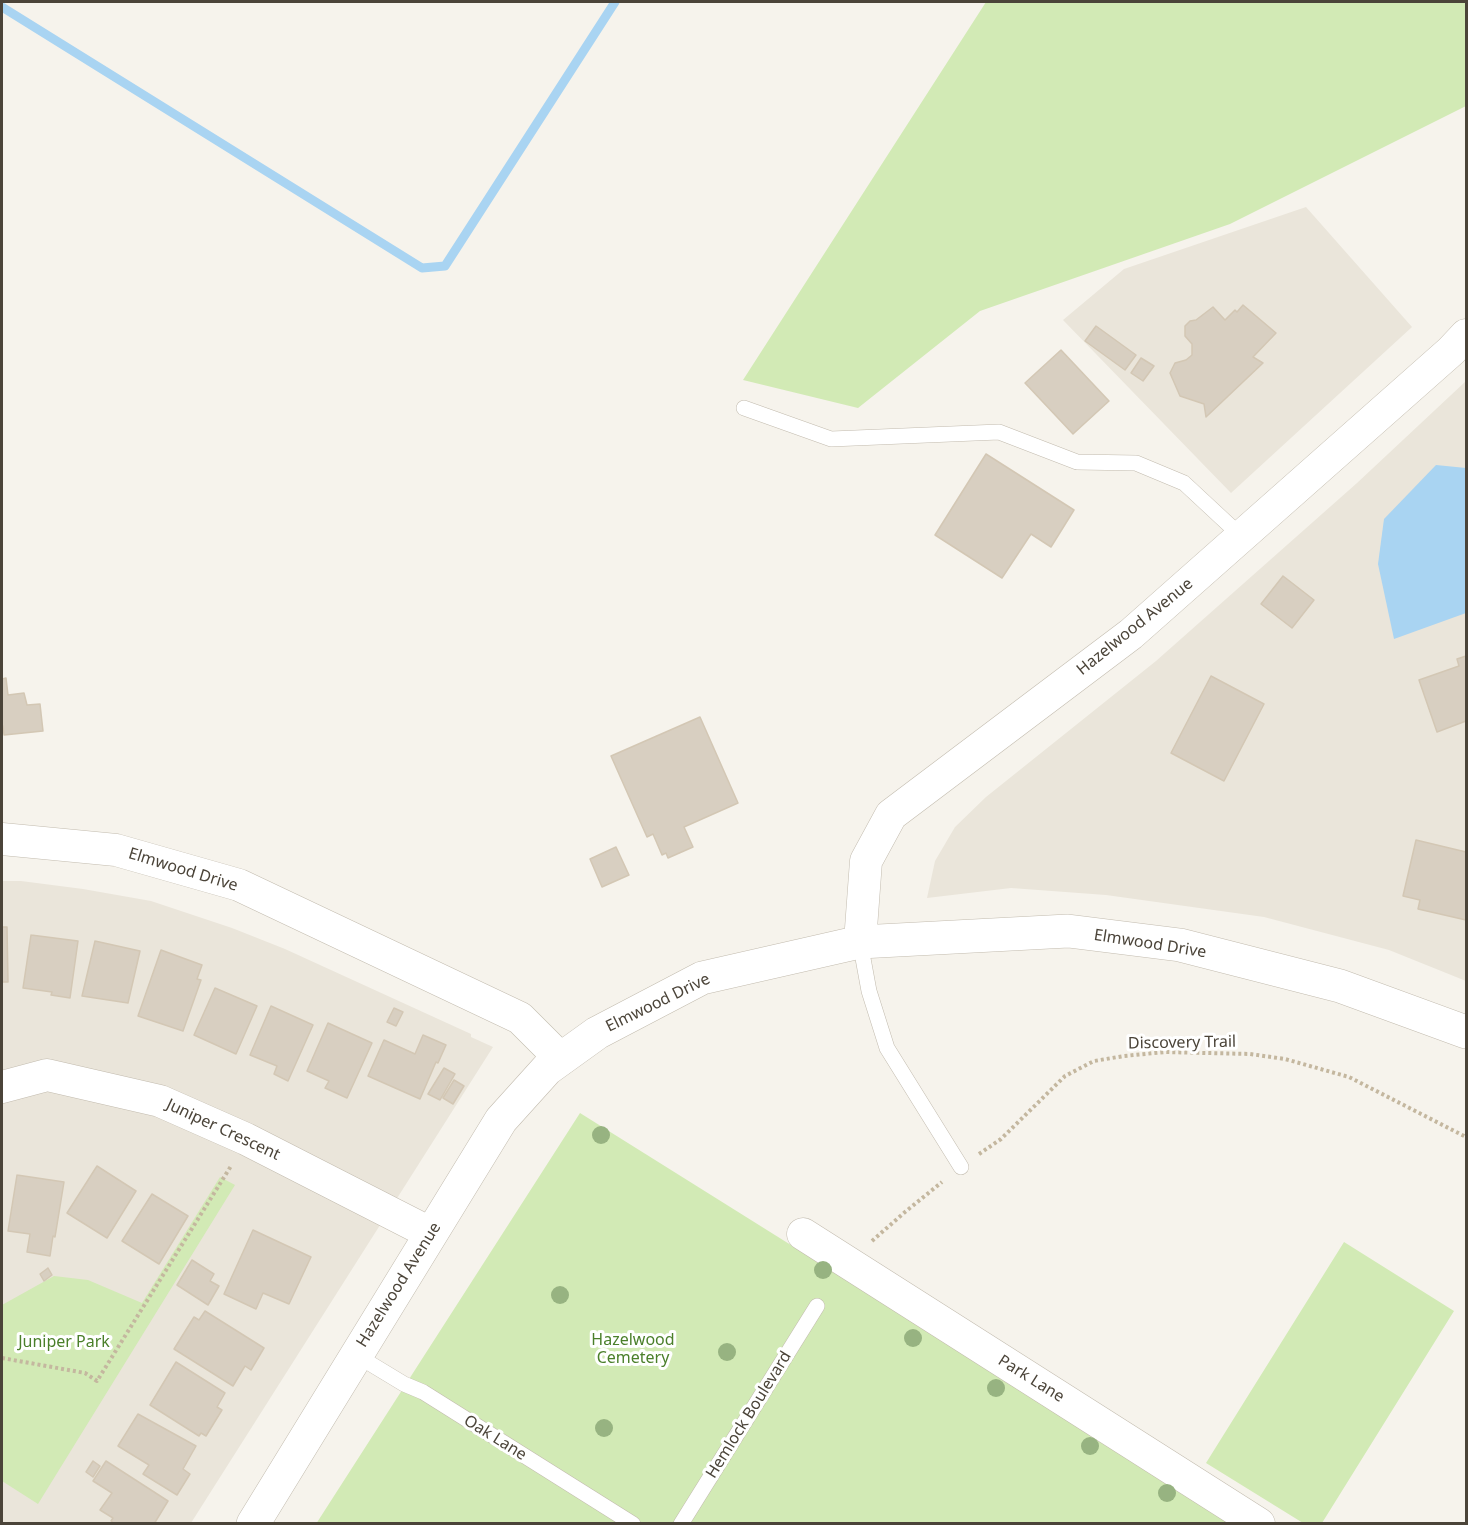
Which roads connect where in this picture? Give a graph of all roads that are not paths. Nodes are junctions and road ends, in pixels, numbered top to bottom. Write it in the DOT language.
graph roads {
  1 [pos="1467,335"];
  2 [pos="744,408"];
  3 [pos="1241,536"];
  4 [pos="2,839"];
  5 [pos="860,942"];
  6 [pos="1467,1032"];
  7 [pos="561,1059"];
  8 [pos="2,1087"];
  9 [pos="961,1167"];
  10 [pos="430,1233"];
  11 [pos="803,1234"];
  12 [pos="816,1306"];
  13 [pos="356,1355"];
  14 [pos="1242,1519"];
  15 [pos="253,1524"];
  16 [pos="633,1524"];
  17 [pos="681,1524"];
  1 -- 3 [label="street, Hazelwood Avenue"];
  2 -- 3 [label="lane"];
  3 -- 5 [label="street, Hazelwood Avenue"];
  4 -- 7 [label="street, Elmwood Drive"];
  5 -- 6 [label="street, Elmwood Drive"];
  5 -- 7 [label="street, Elmwood Drive"];
  5 -- 9 [label="lane"];
  7 -- 10 [label="street, Hazelwood Avenue"];
  8 -- 10 [label="street, Juniper Crescent"];
  10 -- 13 [label="street, Hazelwood Avenue"];
  11 -- 14 [label="street, Park Lane"];
  12 -- 17 [label="lane, Hemlock Boulevard"];
  13 -- 15 [label="street, Hazelwood Avenue"];
  13 -- 16 [label="lane, Oak Lane"];
}
